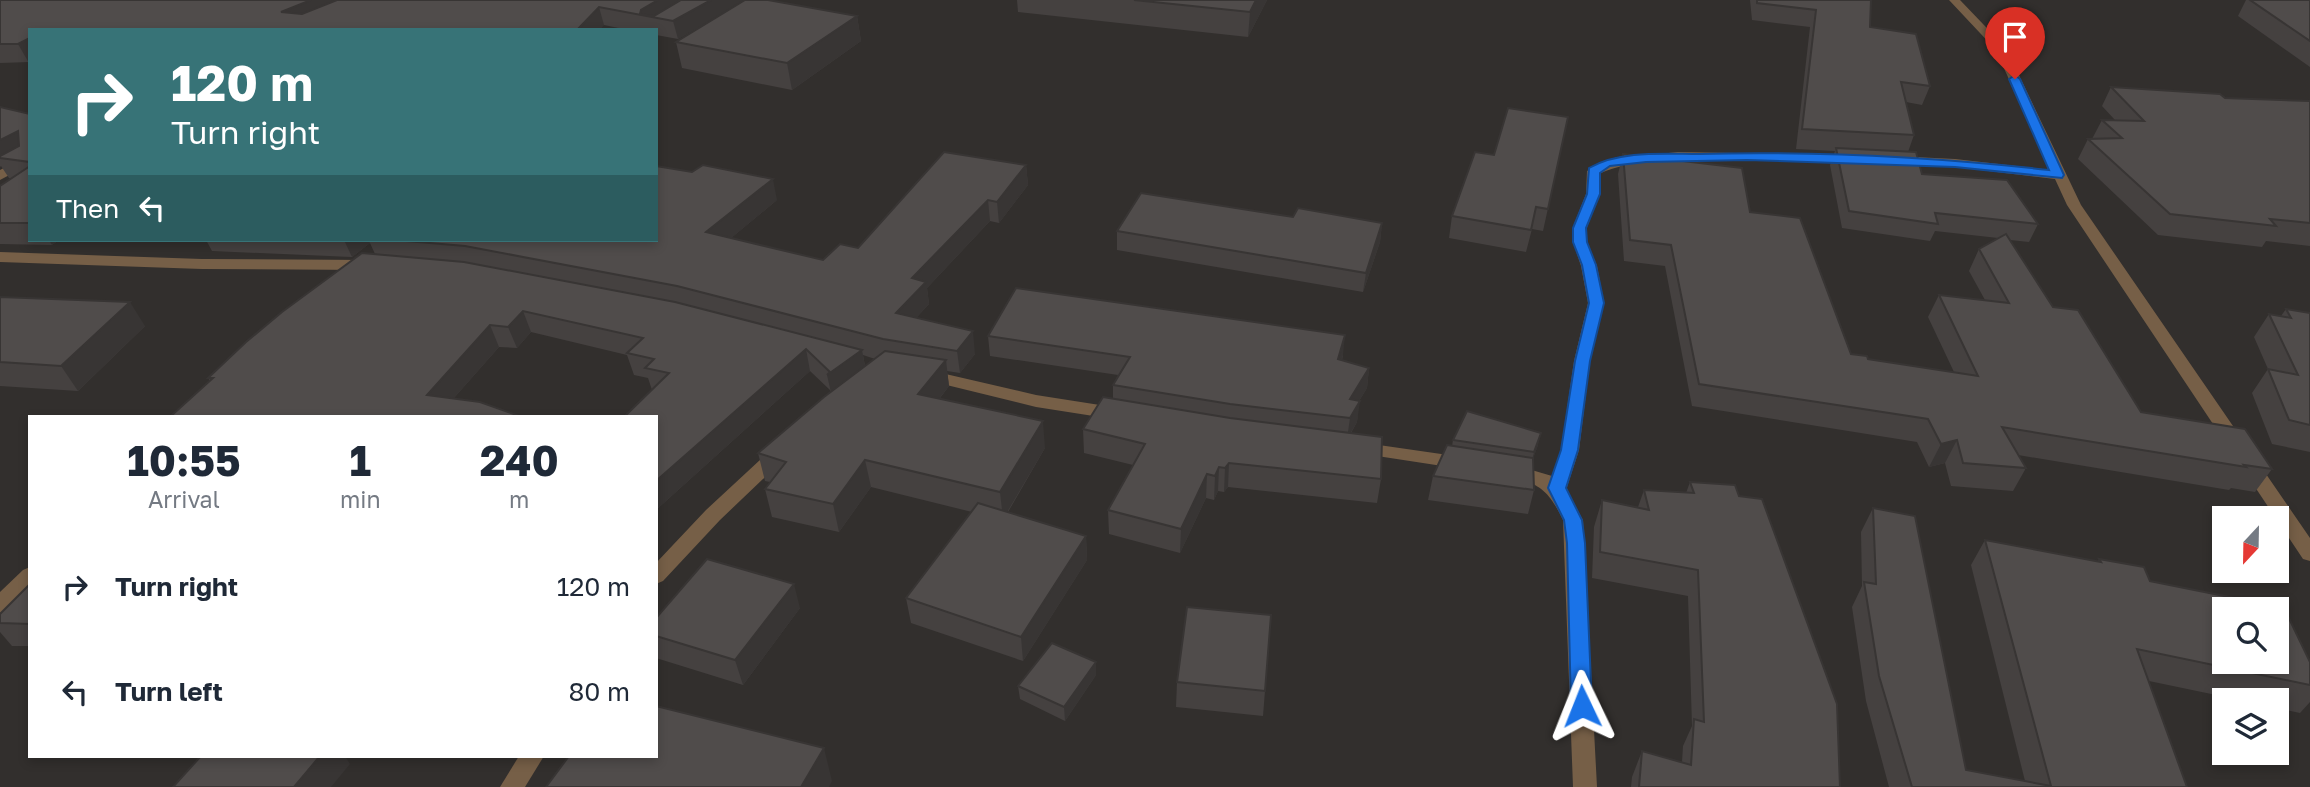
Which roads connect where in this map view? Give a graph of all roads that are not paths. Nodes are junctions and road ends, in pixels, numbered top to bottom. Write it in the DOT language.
graph roads {
  1 [pos="1954,0"];
  2 [pos="28,159"];
  3 [pos="2058,175"];
  4 [pos="0,176"];
  5 [pos="378,248"];
  6 [pos="0,257"];
  7 [pos="360,265"];
  8 [pos="387,266"];
  9 [pos="340,282"];
  10 [pos="909,372"];
  11 [pos="1131,416"];
  12 [pos="796,438"];
  13 [pos="1345,447"];
  14 [pos="1557,488"];
  15 [pos="2310,555"];
  16 [pos="658,574"];
  17 [pos="28,577"];
  18 [pos="0,605"];
  19 [pos="531,758"];
  20 [pos="512,787"];
  21 [pos="1585,787"];
  1 -- 3 [label="street"];
  2 -- 4 [label="street"];
  3 -- 14 [label="street"];
  3 -- 15 [label="street"];
  5 -- 7 [label="street"];
  6 -- 7 [label="street"];
  7 -- 8 [label="street"];
  7 -- 9 [label="street"];
  10 -- 11 [label="street"];
  12 -- 16 [label="street"];
  13 -- 14 [label="street"];
  14 -- 21 [label="street"];
  17 -- 18 [label="street"];
  19 -- 20 [label="street"];
}
